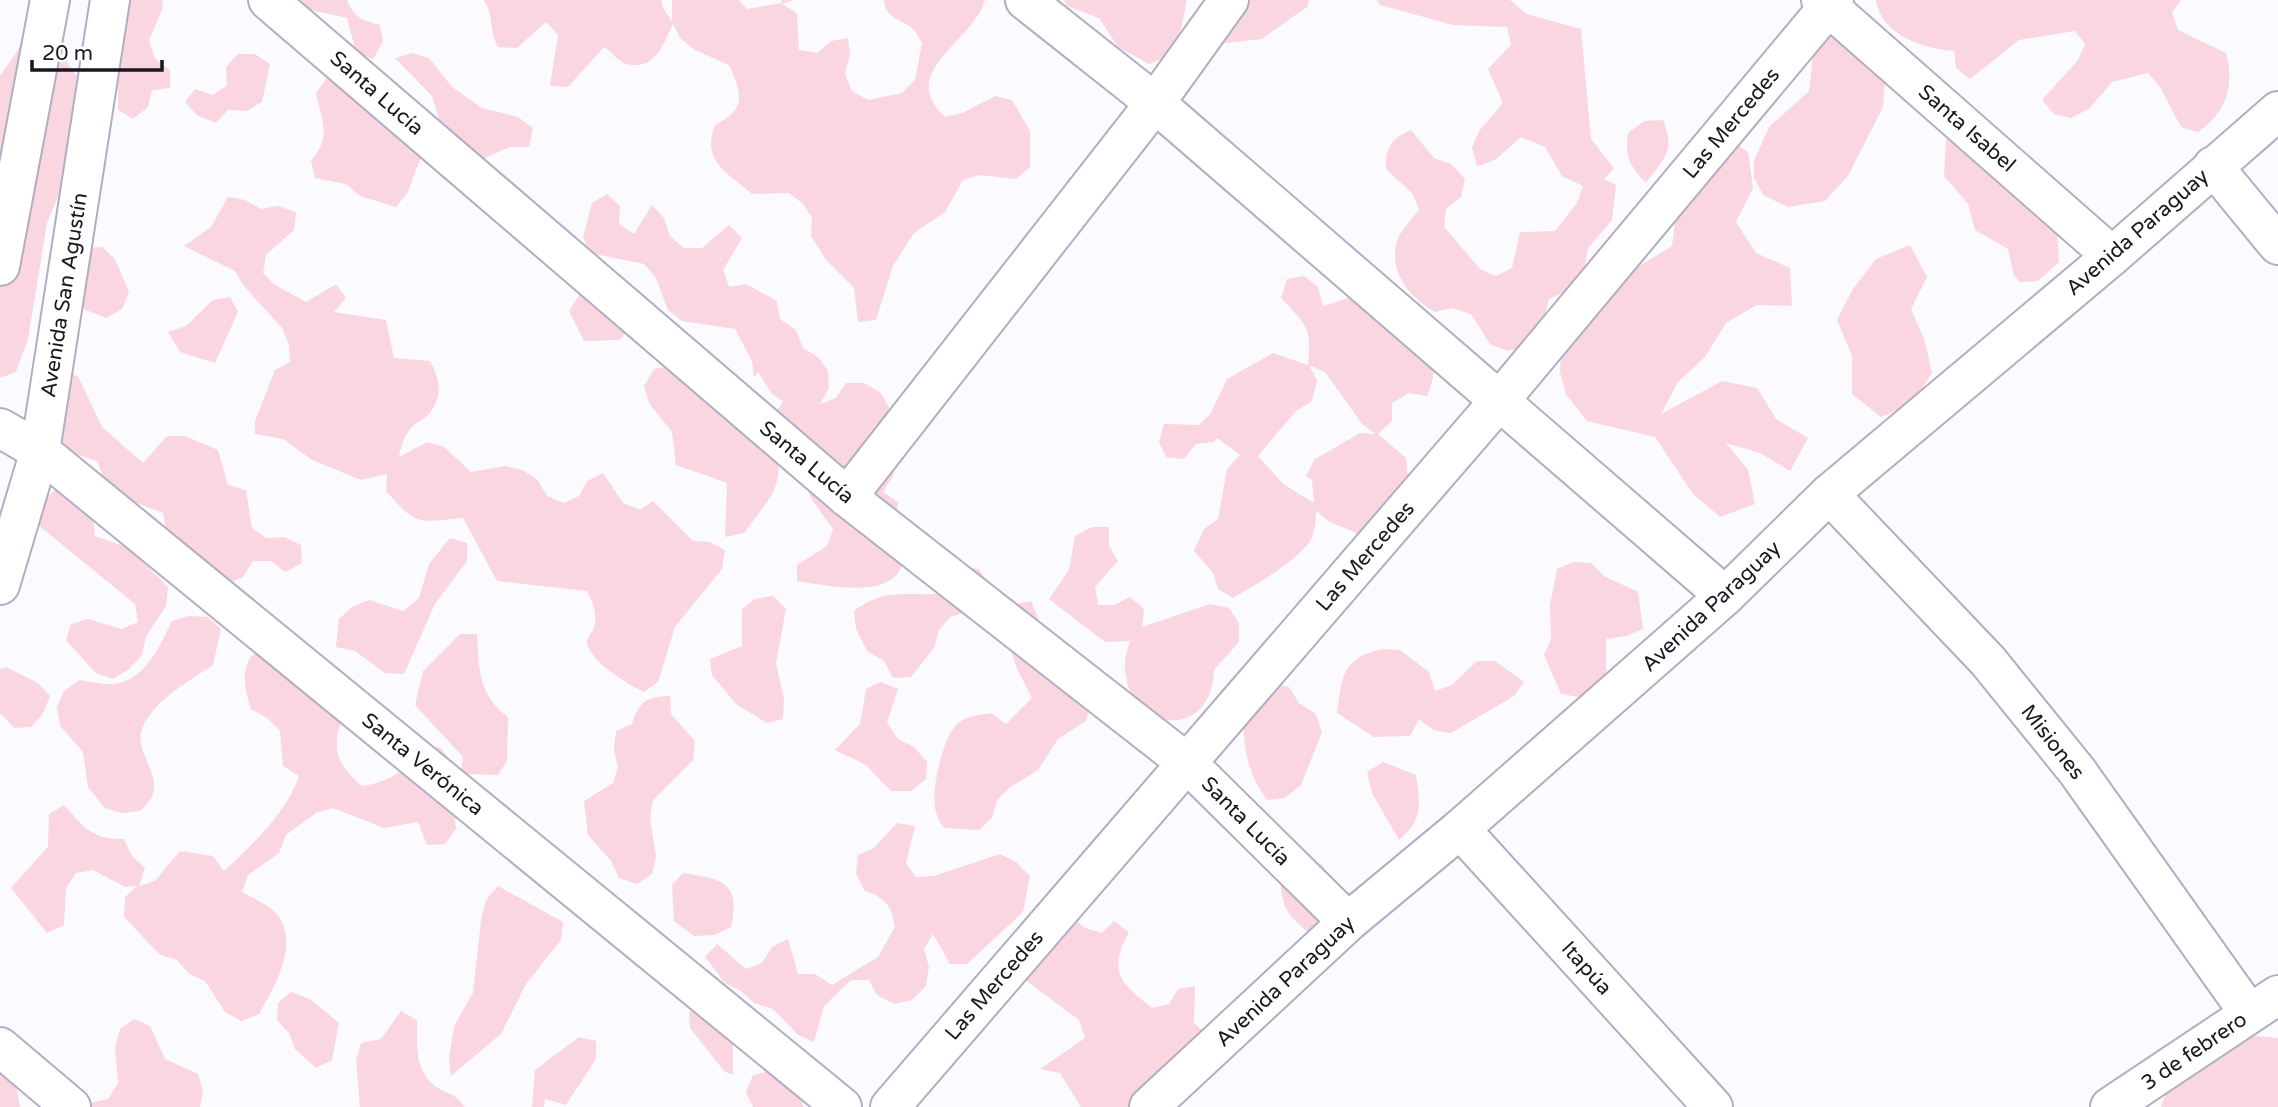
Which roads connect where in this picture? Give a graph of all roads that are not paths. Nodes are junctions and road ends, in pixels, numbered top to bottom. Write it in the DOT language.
graph roads {
  1 [pos="50,0"];
  2 [pos="110,0"];
  3 [pos="268,0"];
  4 [pos="1025,0"];
  5 [pos="1229,0"];
  6 [pos="1828,2"];
  7 [pos="1155,103"];
  8 [pos="2278,111"];
  9 [pos="2213,166"];
  10 [pos="2278,245"];
  11 [pos="2112,256"];
  12 [pos="0,266"];
  13 [pos="1500,400"];
  14 [pos="0,428"];
  15 [pos="40,451"];
  16 [pos="1829,494"];
  17 [pos="847,497"];
  18 [pos="0,585"];
  19 [pos="1725,596"];
  20 [pos="1186,762"];
  21 [pos="1460,829"];
  22 [pos="1348,922"];
  23 [pos="2264,1004"];
  24 [pos="0,1047"];
  25 [pos="71,1107"];
  26 [pos="842,1107"];
  27 [pos="890,1107"];
  28 [pos="1149,1107"];
  29 [pos="1713,1107"];
  30 [pos="2110,1107"];
  1 -- 12 [label="street"];
  2 -- 15 [label="street, Avenida San Agustín"];
  3 -- 17 [label="street, Santa Lucía"];
  4 -- 7 [label="street"];
  5 -- 7 [label="street"];
  6 -- 11 [label="street, Santa Isabel"];
  6 -- 13 [label="street, Las Mercedes"];
  7 -- 13 [label="street"];
  7 -- 17 [label="street"];
  8 -- 9 [label="street, Avenida Paraguay"];
  9 -- 10 [label="street"];
  9 -- 11 [label="street, Avenida Paraguay"];
  11 -- 16 [label="street, Avenida Paraguay"];
  13 -- 19 [label="street"];
  13 -- 20 [label="street, Las Mercedes"];
  14 -- 15 [label="street, Santa Verónica"];
  15 -- 18 [label="street, Avenida San Agustín"];
  15 -- 26 [label="street, Santa Verónica"];
  16 -- 19 [label="street, Avenida Paraguay"];
  16 -- 23 [label="street, Misiones"];
  17 -- 20 [label="street, Santa Lucía"];
  19 -- 21 [label="street, Avenida Paraguay"];
  20 -- 22 [label="street, Santa Lucía"];
  20 -- 27 [label="street, Las Mercedes"];
  21 -- 22 [label="street, Avenida Paraguay"];
  21 -- 29 [label="street, Itapúa"];
  22 -- 28 [label="street, Avenida Paraguay"];
  23 -- 30 [label="street, 3 de febrero"];
  24 -- 25 [label="street"];
}
